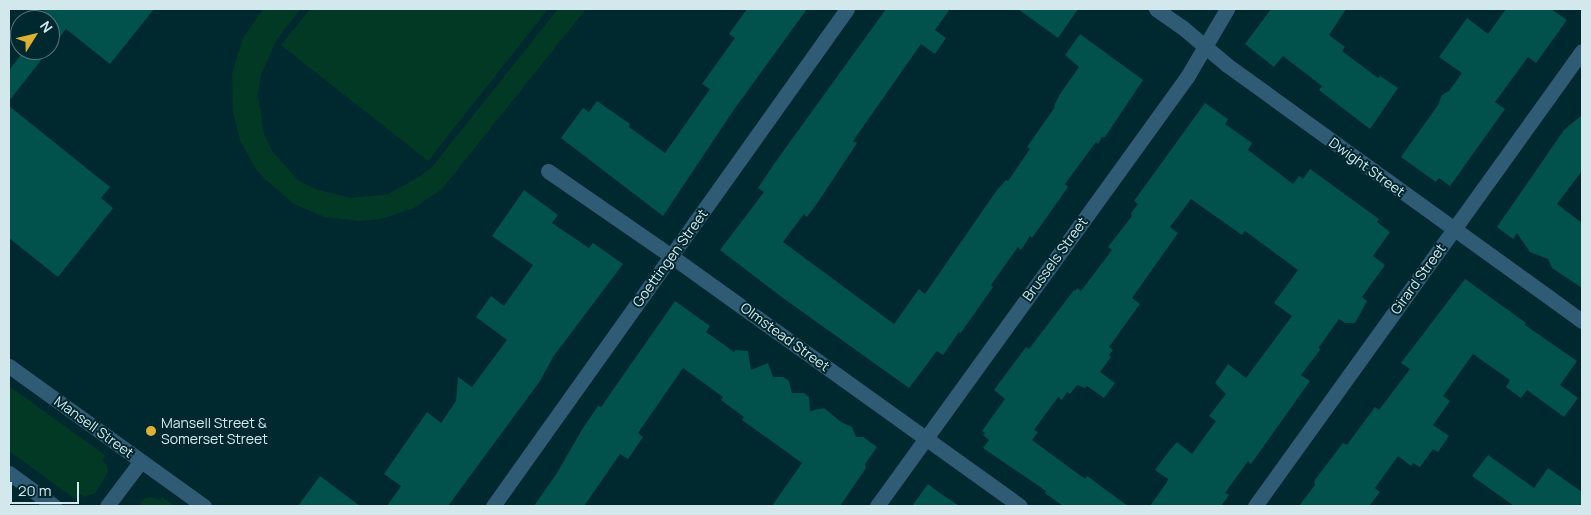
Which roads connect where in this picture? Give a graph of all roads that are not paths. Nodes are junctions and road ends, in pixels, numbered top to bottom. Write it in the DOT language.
graph roads {
  1 [pos="848,9"];
  2 [pos="1156,9"];
  3 [pos="1227,9"];
  4 [pos="1205,46"];
  5 [pos="1582,51"];
  6 [pos="548,171"];
  7 [pos="1454,229"];
  8 [pos="671,256"];
  9 [pos="1582,321"];
  10 [pos="9,366"];
  11 [pos="925,438"];
  12 [pos="141,461"];
  13 [pos="9,473"];
  14 [pos="54,506"];
  15 [pos="107,506"];
  16 [pos="204,506"];
  17 [pos="493,506"];
  18 [pos="877,506"];
  19 [pos="1020,506"];
  20 [pos="1255,506"];
  1 -- 8 [label="street, Goettingen Street"];
  2 -- 4 [label="street, Dwight Street"];
  3 -- 4 [label="street, Brussels Street"];
  4 -- 7 [label="street, Dwight Street"];
  4 -- 11 [label="street, Brussels Street"];
  5 -- 7 [label="street, Girard Street"];
  6 -- 8 [label="street, Olmstead Street"];
  7 -- 9 [label="street, Dwight Street"];
  7 -- 20 [label="street, Girard Street"];
  8 -- 11 [label="street, Olmstead Street"];
  8 -- 17 [label="street, Goettingen Street"];
  10 -- 12 [label="street, Mansell Street"];
  11 -- 18 [label="street, Brussels Street"];
  11 -- 19 [label="street, Olmstead Street"];
  12 -- 15 [label="street"];
  12 -- 16 [label="street, Mansell Street"];
  13 -- 14 [label="street"];
}
